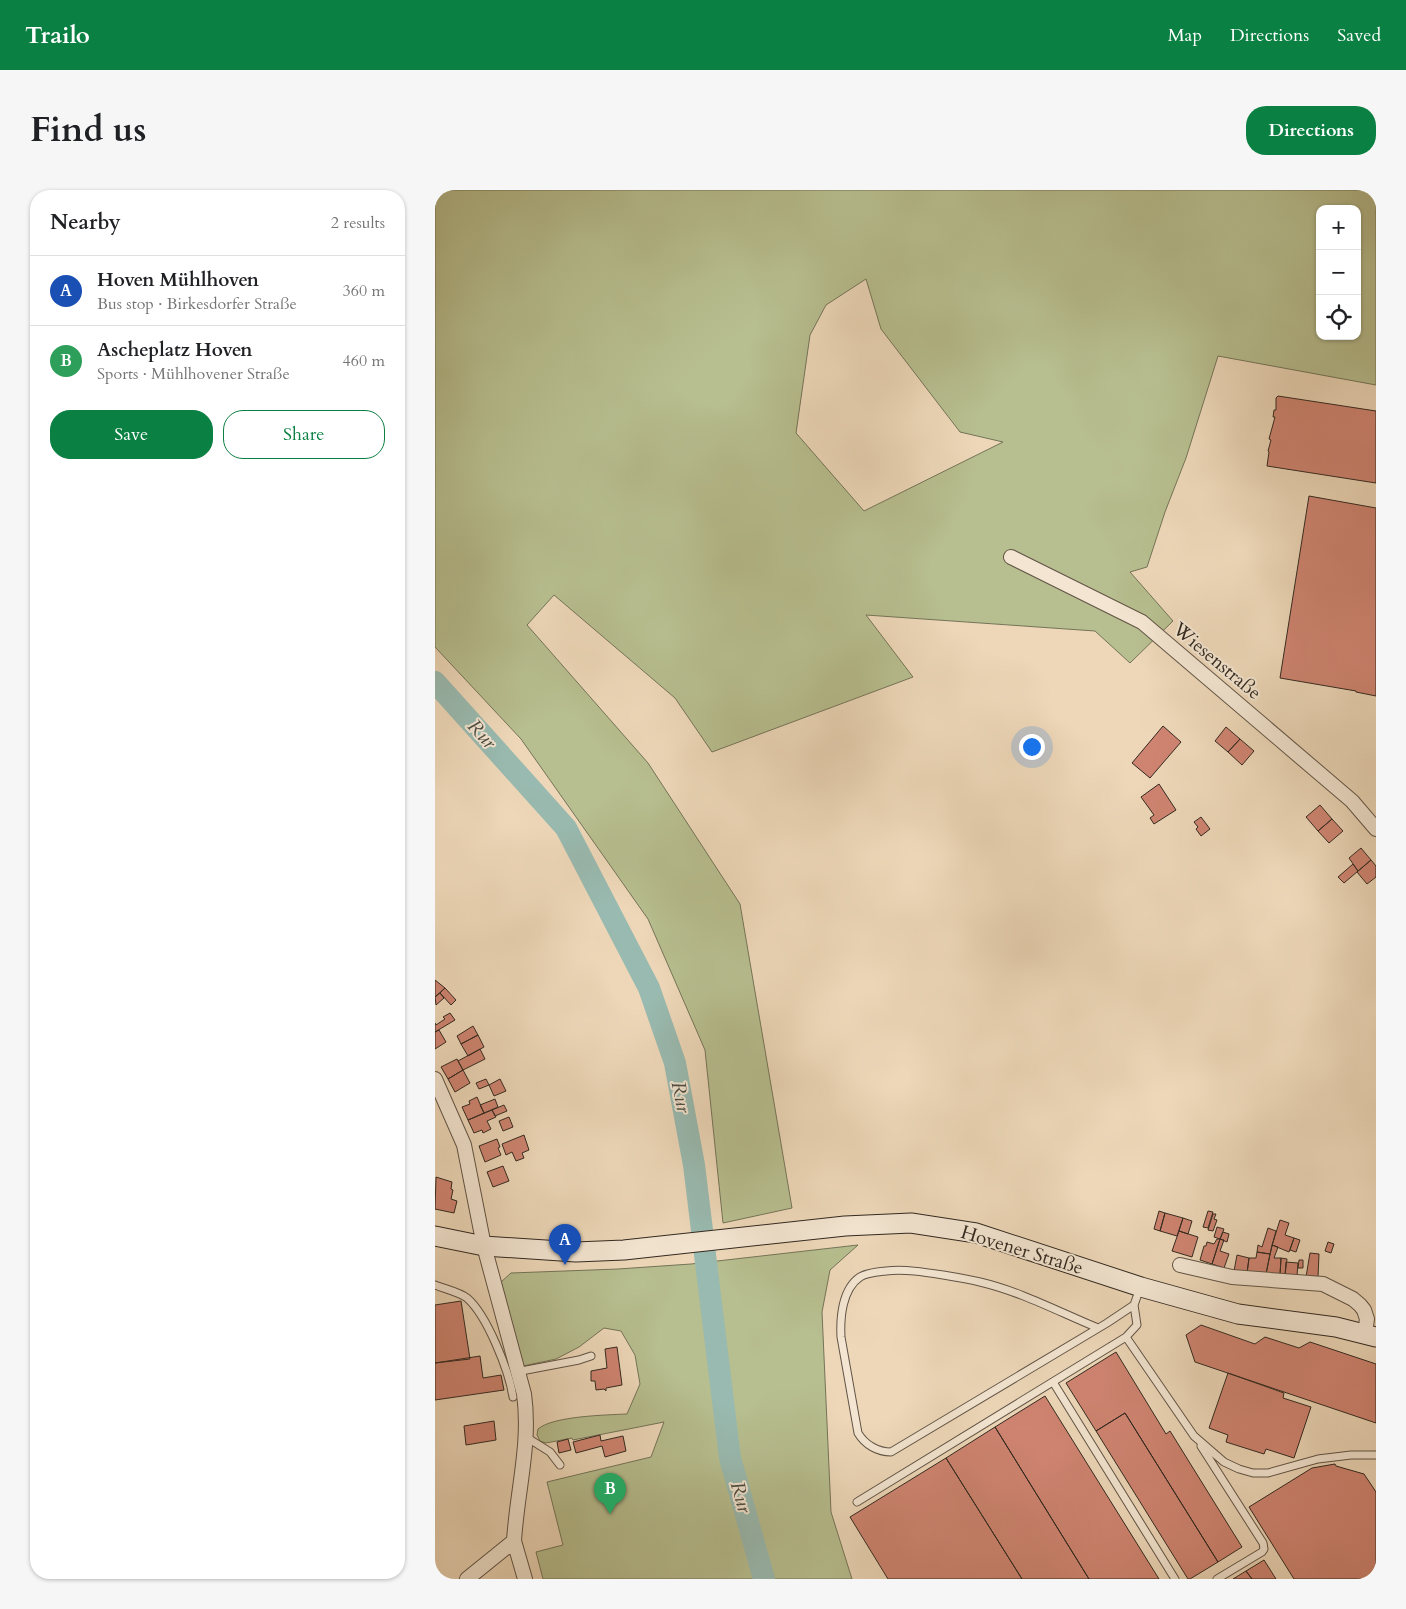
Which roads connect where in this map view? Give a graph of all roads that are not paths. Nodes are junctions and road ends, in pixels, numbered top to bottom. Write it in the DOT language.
graph roads {
  1 [pos="1011,557"];
  2 [pos="1376,829"];
  3 [pos="435,1079"];
  4 [pos="435,1236"];
  5 [pos="484,1246"];
  6 [pos="1180,1265"];
  7 [pos="435,1285"];
  8 [pos="1141,1287"];
  9 [pos="1134,1304"];
  10 [pos="1098,1328"];
  11 [pos="1370,1335"];
  12 [pos="1126,1337"];
  13 [pos="591,1356"];
  14 [pos="513,1373"];
  15 [pos="1053,1382"];
  16 [pos="513,1397"];
  17 [pos="526,1437"];
  18 [pos="1199,1440"];
  19 [pos="1376,1455"];
  20 [pos="560,1465"];
  21 [pos="857,1502"];
  22 [pos="514,1540"];
  23 [pos="467,1579"];
  24 [pos="525,1579"];
  25 [pos="1175,1579"];
  26 [pos="1217,1579"];
  1 -- 2 [label="street, Wiesenstraße"];
  3 -- 5 [label="street"];
  4 -- 5 [label="main road, Hovener Straße"];
  5 -- 8 [label="main road, Hovener Straße"];
  5 -- 14 [label="street"];
  6 -- 11 [label="street, Hovener Straße"];
  7 -- 14 [label="lane"];
  8 -- 9 [label="lane"];
  8 -- 11 [label="main road, Hovener Straße"];
  9 -- 10 [label="lane"];
  9 -- 12 [label="lane"];
  10 -- 10 [label="lane"];
  12 -- 15 [label="lane"];
  12 -- 18 [label="lane"];
  13 -- 14 [label="lane"];
  14 -- 16 [label="lane"];
  14 -- 17 [label="street"];
  15 -- 21 [label="lane"];
  15 -- 25 [label="lane"];
  17 -- 20 [label="lane"];
  17 -- 22 [label="street"];
  18 -- 19 [label="lane"];
  18 -- 26 [label="lane"];
  22 -- 23 [label="street"];
  22 -- 24 [label="street"];
}
